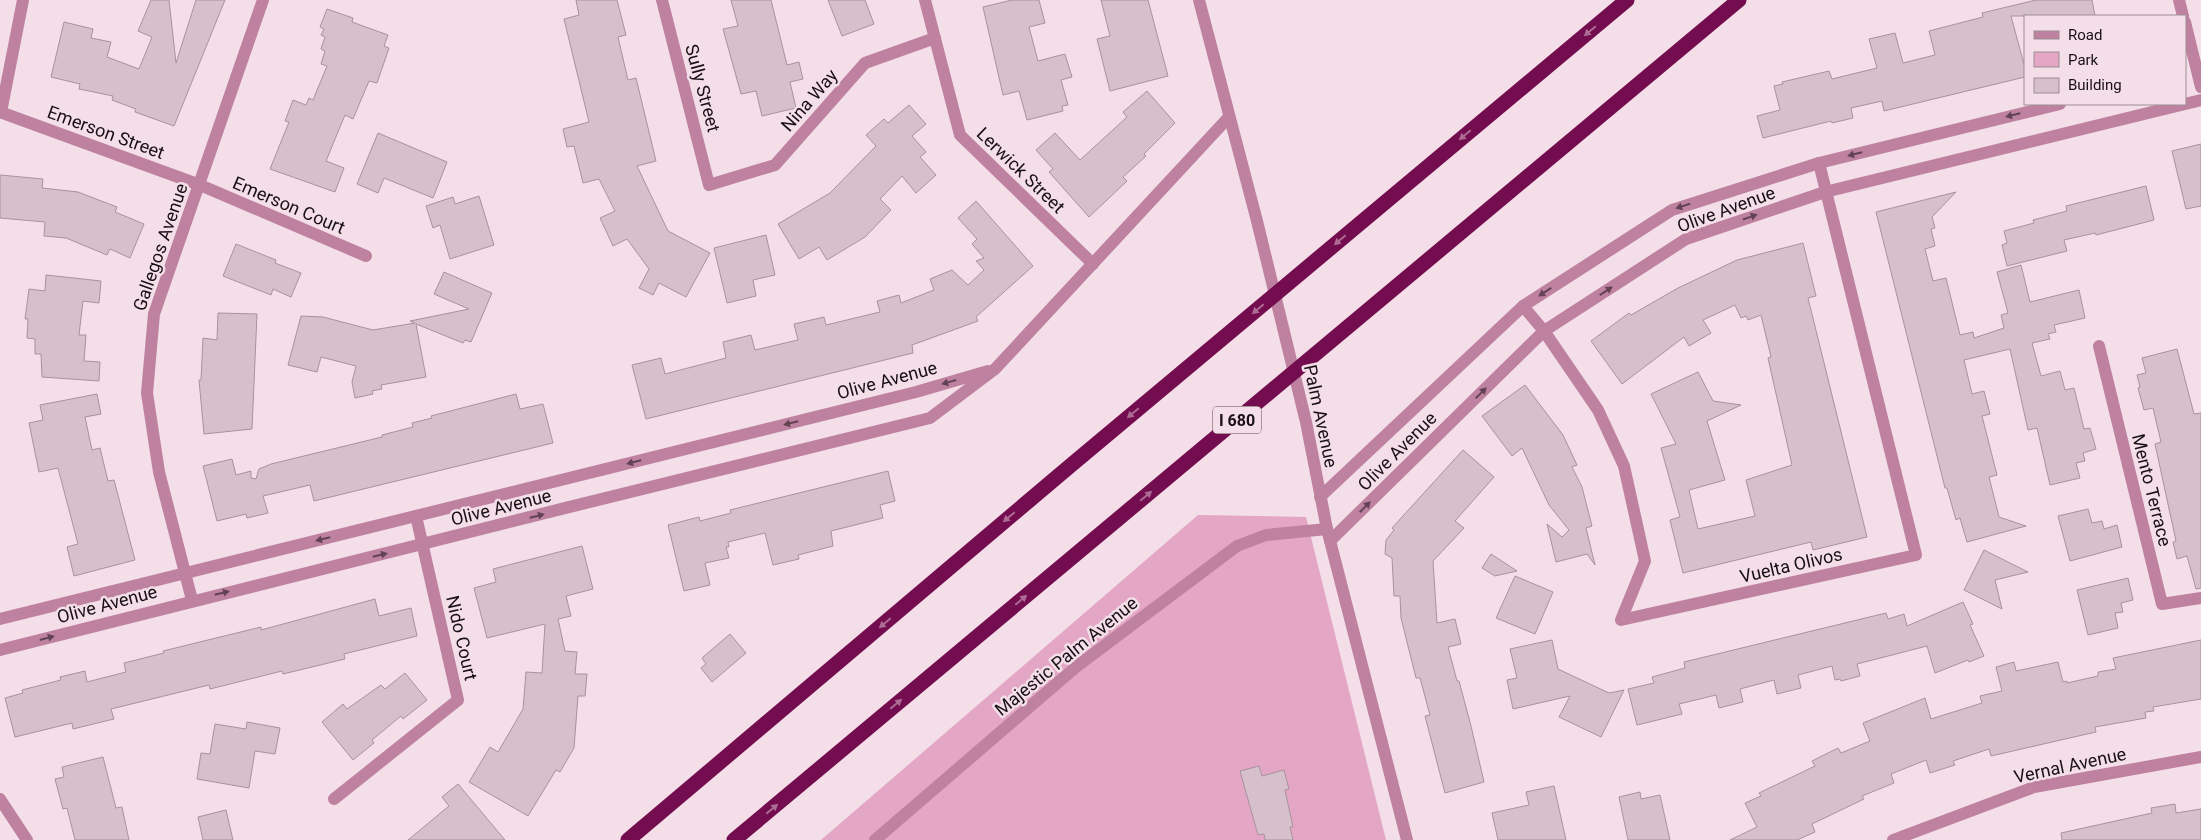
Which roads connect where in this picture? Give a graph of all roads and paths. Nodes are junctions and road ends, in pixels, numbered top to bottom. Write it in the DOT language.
graph roads {
  1 [pos="23,0"];
  2 [pos="263,0"];
  3 [pos="662,0"];
  4 [pos="925,0"];
  5 [pos="1199,0"];
  6 [pos="1627,0"];
  7 [pos="1739,0"];
  8 [pos="2179,0"];
  9 [pos="2183,15"];
  10 [pos="2186,27"];
  11 [pos="935,38"];
  12 [pos="2194,71"];
  13 [pos="2201,87"];
  14 [pos="2201,100"];
  15 [pos="2186,104"];
  16 [pos="2056,105"];
  17 [pos="2181,105"];
  18 [pos="1,112"];
  19 [pos="1228,118"];
  20 [pos="1819,163"];
  21 [pos="200,185"];
  22 [pos="710,185"];
  23 [pos="1825,192"];
  24 [pos="366,256"];
  25 [pos="1093,264"];
  26 [pos="1523,306"];
  27 [pos="1544,332"];
  28 [pos="2099,346"];
  29 [pos="995,369"];
  30 [pos="1320,497"];
  31 [pos="416,516"];
  32 [pos="1329,535"];
  33 [pos="423,545"];
  34 [pos="184,573"];
  35 [pos="2201,598"];
  36 [pos="192,600"];
  37 [pos="0,619"];
  38 [pos="0,650"];
  39 [pos="2201,757"];
  40 [pos="0,799"];
  41 [pos="334,799"];
  42 [pos="27,840"];
  43 [pos="628,840"];
  44 [pos="734,840"];
  45 [pos="875,840"];
  46 [pos="1407,840"];
  47 [pos="1893,840"];
  1 -- 18 [label="street"];
  2 -- 21 [label="street, Gallegos Avenue"];
  3 -- 22 [label="street, Sully Street"];
  4 -- 11 [label="street, Lerwick Street"];
  5 -- 19 [label="street, Palm Avenue"];
  6 -- 43 [label="highway, one-way"];
  44 -- 7 [label="highway, I 680, one-way"];
  8 -- 9 [label="street"];
  10 -- 12 [label="street"];
  11 -- 22 [label="street, Nina Way"];
  11 -- 25 [label="street, Lerwick Street"];
  12 -- 13 [label="street"];
  14 -- 15 [label="street, Olive Avenue"];
  16 -- 20 [label="street, Olive Avenue, one-way"];
  17 -- 23 [label="street, Olive Avenue"];
  18 -- 21 [label="street, Emerson Street"];
  19 -- 25 [label="street, Olive Avenue"];
  19 -- 30 [label="street, Palm Avenue"];
  20 -- 23 [label="street, Vuelta Olivos"];
  20 -- 26 [label="street, Olive Avenue, one-way"];
  21 -- 24 [label="street, Emerson Court"];
  21 -- 34 [label="street, Gallegos Avenue"];
  27 -- 23 [label="street, Olive Avenue, one-way"];
  23 -- 27 [label="street, Vuelta Olivos"];
  25 -- 29 [label="street, Olive Avenue"];
  26 -- 27 [label="street, Vuelta Olivos"];
  26 -- 30 [label="street, Olive Avenue"];
  32 -- 27 [label="street, Olive Avenue, one-way"];
  28 -- 35 [label="street, Mento Terrace"];
  29 -- 31 [label="street, Olive Avenue, one-way"];
  33 -- 29 [label="street, Olive Avenue, one-way"];
  30 -- 32 [label="street, Palm Avenue"];
  31 -- 33 [label="street, Nido Court"];
  31 -- 34 [label="street, Olive Avenue, one-way"];
  32 -- 45 [label="street, Majestic Palm Avenue"];
  32 -- 46 [label="street, Palm Avenue"];
  36 -- 33 [label="street, Olive Avenue, one-way"];
  33 -- 41 [label="street, Nido Court"];
  34 -- 36 [label="street, Gallegos Avenue"];
  34 -- 37 [label="street, Olive Avenue"];
  38 -- 36 [label="street, Olive Avenue, one-way"];
  39 -- 47 [label="street, Vernal Avenue"];
  40 -- 42 [label="street"];
}
